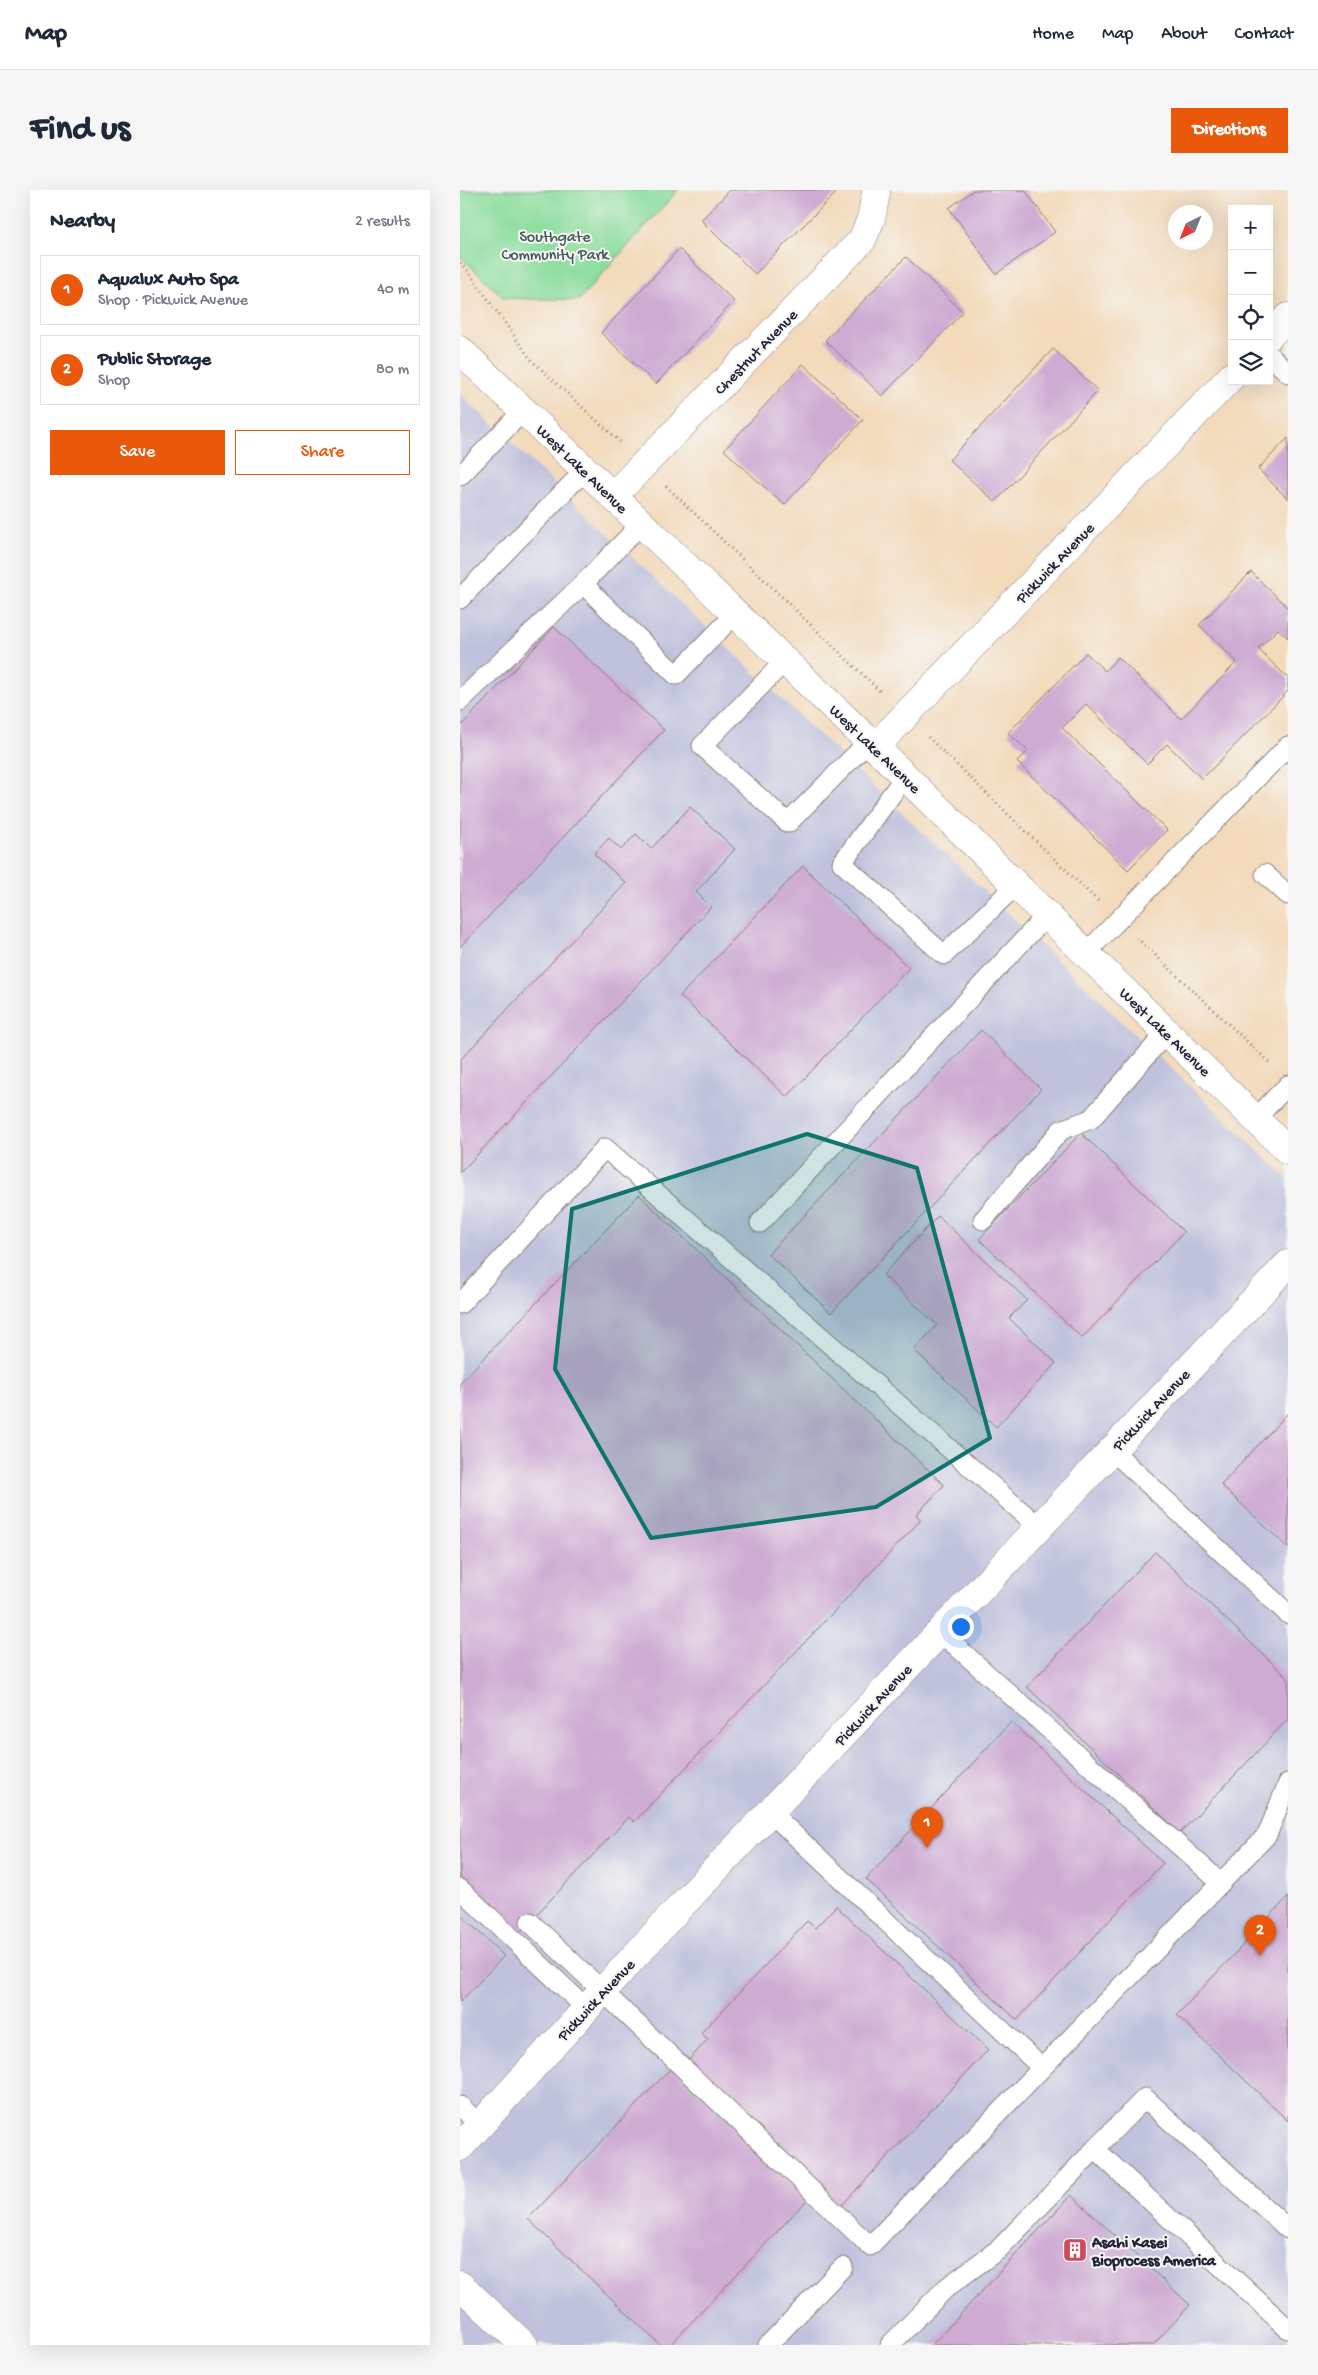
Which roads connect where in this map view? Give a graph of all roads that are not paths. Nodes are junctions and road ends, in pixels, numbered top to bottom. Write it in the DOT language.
graph roads {
  1 [pos="876,192"];
  2 [pos="1288,317"];
  3 [pos="1273,332"];
  4 [pos="460,350"];
  5 [pos="1273,359"];
  6 [pos="1288,373"];
  7 [pos="1228,380"];
  8 [pos="523,411"];
  9 [pos="585,470"];
  10 [pos="460,476"];
  11 [pos="613,496"];
  12 [pos="641,524"];
  13 [pos="583,584"];
  14 [pos="460,599"];
  15 [pos="736,614"];
  16 [pos="785,660"];
  17 [pos="460,701"];
  18 [pos="872,744"];
  19 [pos="1288,746"];
  20 [pos="904,776"];
  21 [pos="1265,874"];
  22 [pos="1016,885"];
  23 [pos="1288,895"];
  24 [pos="1047,914"];
  25 [pos="1086,953"];
  26 [pos="1167,1032"];
  27 [pos="1288,1085"];
  28 [pos="1256,1119"];
  29 [pos="1288,1150"];
  30 [pos="983,1220"];
  31 [pos="760,1223"];
  32 [pos="1288,1264"];
  33 [pos="460,1304"];
  34 [pos="1112,1450"];
  35 [pos="1039,1527"];
  36 [pos="1288,1614"];
  37 [pos="940,1632"];
  38 [pos="1288,1783"];
  39 [pos="770,1812"];
  40 [pos="1221,1883"];
  41 [pos="460,1889"];
  42 [pos="530,1922"];
  43 [pos="595,2000"];
  44 [pos="1042,2068"];
  45 [pos="460,2106"];
  46 [pos="480,2126"];
  47 [pos="460,2147"];
  48 [pos="1095,2149"];
  49 [pos="1288,2229"];
  50 [pos="843,2267"];
  51 [pos="460,2286"];
  52 [pos="1288,2329"];
  53 [pos="524,2345"];
  54 [pos="768,2345"];
  55 [pos="890,2345"];
  1 -- 11 [label="street, Chestnut Avenue"];
  2 -- 3 [label="street"];
  4 -- 8 [label="street, West Lake Avenue"];
  5 -- 6 [label="lane"];
  7 -- 18 [label="street, Pickwick Avenue"];
  8 -- 9 [label="street, West Lake Avenue"];
  8 -- 10 [label="lane"];
  9 -- 11 [label="street, West Lake Avenue"];
  9 -- 14 [label="lane"];
  11 -- 12 [label="street, West Lake Avenue"];
  12 -- 13 [label="lane"];
  12 -- 15 [label="street, West Lake Avenue"];
  13 -- 15 [label="lane"];
  13 -- 17 [label="lane"];
  15 -- 16 [label="street, West Lake Avenue"];
  16 -- 18 [label="street, West Lake Avenue"];
  16 -- 18 [label="lane"];
  18 -- 20 [label="street, West Lake Avenue"];
  19 -- 25 [label="lane"];
  20 -- 22 [label="street, West Lake Avenue"];
  20 -- 22 [label="lane"];
  21 -- 23 [label="lane"];
  22 -- 24 [label="street, West Lake Avenue"];
  24 -- 25 [label="street, West Lake Avenue"];
  24 -- 31 [label="lane"];
  25 -- 26 [label="street, West Lake Avenue"];
  26 -- 28 [label="street, West Lake Avenue"];
  26 -- 30 [label="lane"];
  27 -- 28 [label="lane"];
  28 -- 29 [label="street, West Lake Avenue"];
  32 -- 34 [label="street, Pickwick Avenue"];
  33 -- 35 [label="lane"];
  34 -- 35 [label="street, Pickwick Avenue"];
  34 -- 36 [label="lane"];
  35 -- 37 [label="street, Pickwick Avenue"];
  37 -- 39 [label="street, Pickwick Avenue"];
  37 -- 40 [label="lane"];
  38 -- 40 [label="lane"];
  39 -- 43 [label="street, Pickwick Avenue"];
  39 -- 44 [label="lane"];
  40 -- 44 [label="lane"];
  41 -- 43 [label="lane"];
  42 -- 43 [label="lane"];
  43 -- 44 [label="lane"];
  43 -- 46 [label="street, Pickwick Avenue"];
  45 -- 46 [label="lane"];
  46 -- 47 [label="street, Pickwick Avenue"];
  48 -- 49 [label="lane"];
  48 -- 52 [label="lane"];
  48 -- 55 [label="lane"];
  50 -- 54 [label="lane"];
  51 -- 53 [label="street"];
}
